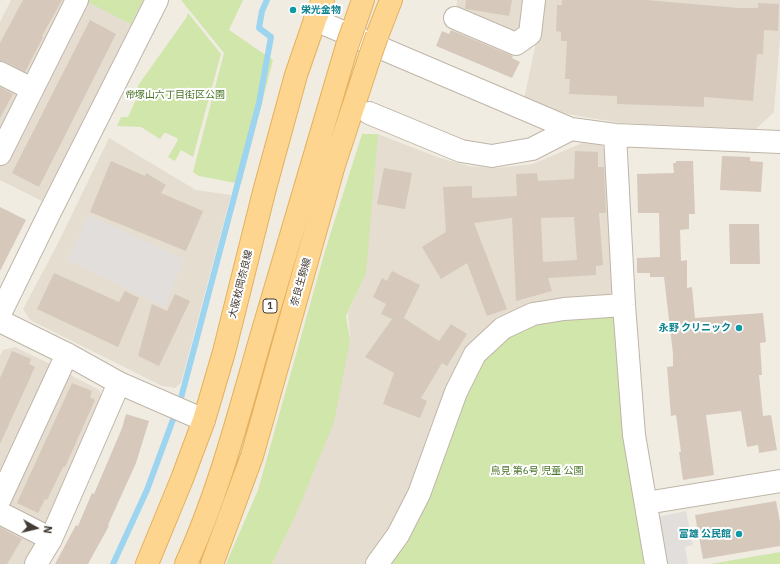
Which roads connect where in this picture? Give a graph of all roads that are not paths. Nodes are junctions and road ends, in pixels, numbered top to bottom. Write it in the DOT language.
graph roads {
  1 [pos="77,0"];
  2 [pos="157,0"];
  3 [pos="323,0"];
  4 [pos="363,0"];
  5 [pos="392,0"];
  6 [pos="534,0"];
  7 [pos="455,18"];
  8 [pos="315,20"];
  9 [pos="0,74"];
  10 [pos="32,89"];
  11 [pos="369,114"];
  12 [pos="571,129"];
  13 [pos="615,134"];
  14 [pos="780,142"];
  15 [pos="0,154"];
  16 [pos="624,305"];
  17 [pos="0,314"];
  18 [pos="0,321"];
  19 [pos="67,354"];
  20 [pos="119,382"];
  21 [pos="204,420"];
  22 [pos="780,481"];
  23 [pos="0,499"];
  24 [pos="646,503"];
  25 [pos="0,513"];
  26 [pos="50,539"];
  27 [pos="36,564"];
  28 [pos="146,564"];
  29 [pos="186,564"];
  30 [pos="212,564"];
  31 [pos="377,564"];
  32 [pos="656,564"];
  1 -- 10 [label="street"];
  2 -- 17 [label="street"];
  3 -- 8 [label="main road, 大阪枚岡奈良線"];
  4 -- 29 [label="main road, 1"];
  5 -- 30 [label="main road, 奈良生駒線 / 1"];
  6 -- 7 [label="street"];
  8 -- 12 [label="street"];
  8 -- 21 [label="main road, 大阪枚岡奈良線"];
  9 -- 10 [label="street"];
  10 -- 15 [label="street"];
  11 -- 12 [label="street"];
  12 -- 13 [label="street"];
  13 -- 14 [label="street"];
  13 -- 16 [label="street"];
  16 -- 24 [label="street"];
  16 -- 31 [label="street"];
  18 -- 19 [label="street"];
  19 -- 20 [label="street"];
  19 -- 23 [label="street"];
  20 -- 21 [label="street"];
  20 -- 26 [label="street"];
  21 -- 28 [label="main road, 大阪枚岡奈良線"];
  22 -- 24 [label="street"];
  24 -- 32 [label="street"];
  25 -- 26 [label="street"];
  26 -- 27 [label="street"];
}
